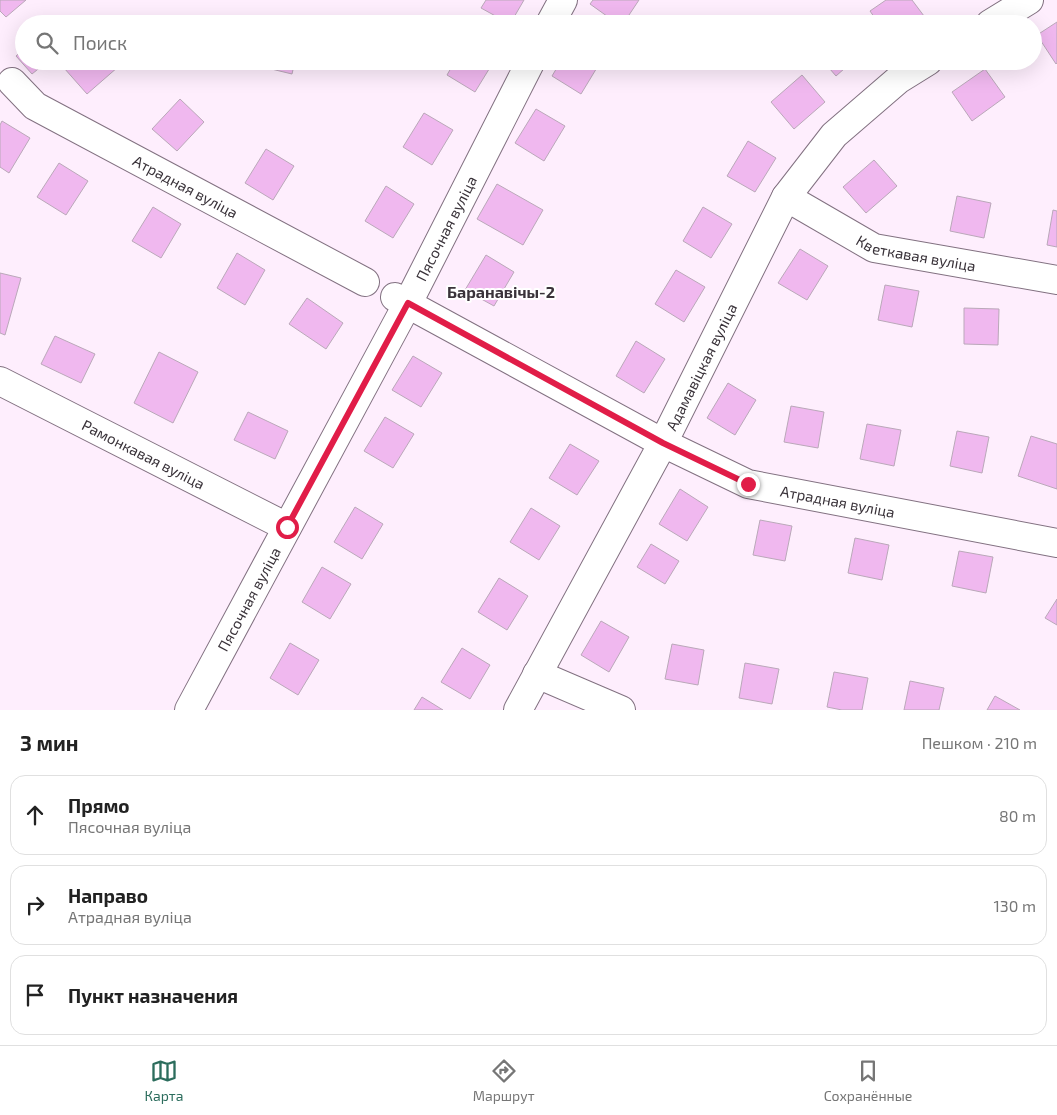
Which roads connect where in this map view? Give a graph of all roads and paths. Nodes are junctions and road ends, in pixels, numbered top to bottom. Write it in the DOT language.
graph roads {
  1 [pos="563,0"];
  2 [pos="1029,0"];
  3 [pos="555,15"];
  4 [pos="1005,15"];
  5 [pos="526,70"];
  6 [pos="914,70"];
  7 [pos="12,82"];
  8 [pos="786,197"];
  9 [pos="1057,280"];
  10 [pos="365,282"];
  11 [pos="401,300"];
  12 [pos="0,381"];
  13 [pos="663,443"];
  14 [pos="287,527"];
  15 [pos="1057,542"];
  16 [pos="538,674"];
  17 [pos="189,710"];
  18 [pos="518,710"];
  19 [pos="621,710"];
  1 -- 3 [label="street"];
  2 -- 4 [label="street"];
  5 -- 11 [label="street, Пясочная вуліца"];
  6 -- 8 [label="street, Адамавіцкая вуліца"];
  7 -- 10 [label="street, Атрадная вуліца"];
  8 -- 9 [label="street, Кветкавая вуліца"];
  8 -- 13 [label="street, Адамавіцкая вуліца"];
  11 -- 13 [label="street, Атрадная вуліца"];
  11 -- 14 [label="street, Пясочная вуліца"];
  12 -- 14 [label="street, Рамонкавая вуліца"];
  13 -- 15 [label="street, Атрадная вуліца"];
  13 -- 16 [label="street, Адамавіцкая вуліца"];
  14 -- 17 [label="street, Пясочная вуліца"];
  16 -- 18 [label="street, Адамавіцкая вуліца"];
  16 -- 19 [label="street"];
}
